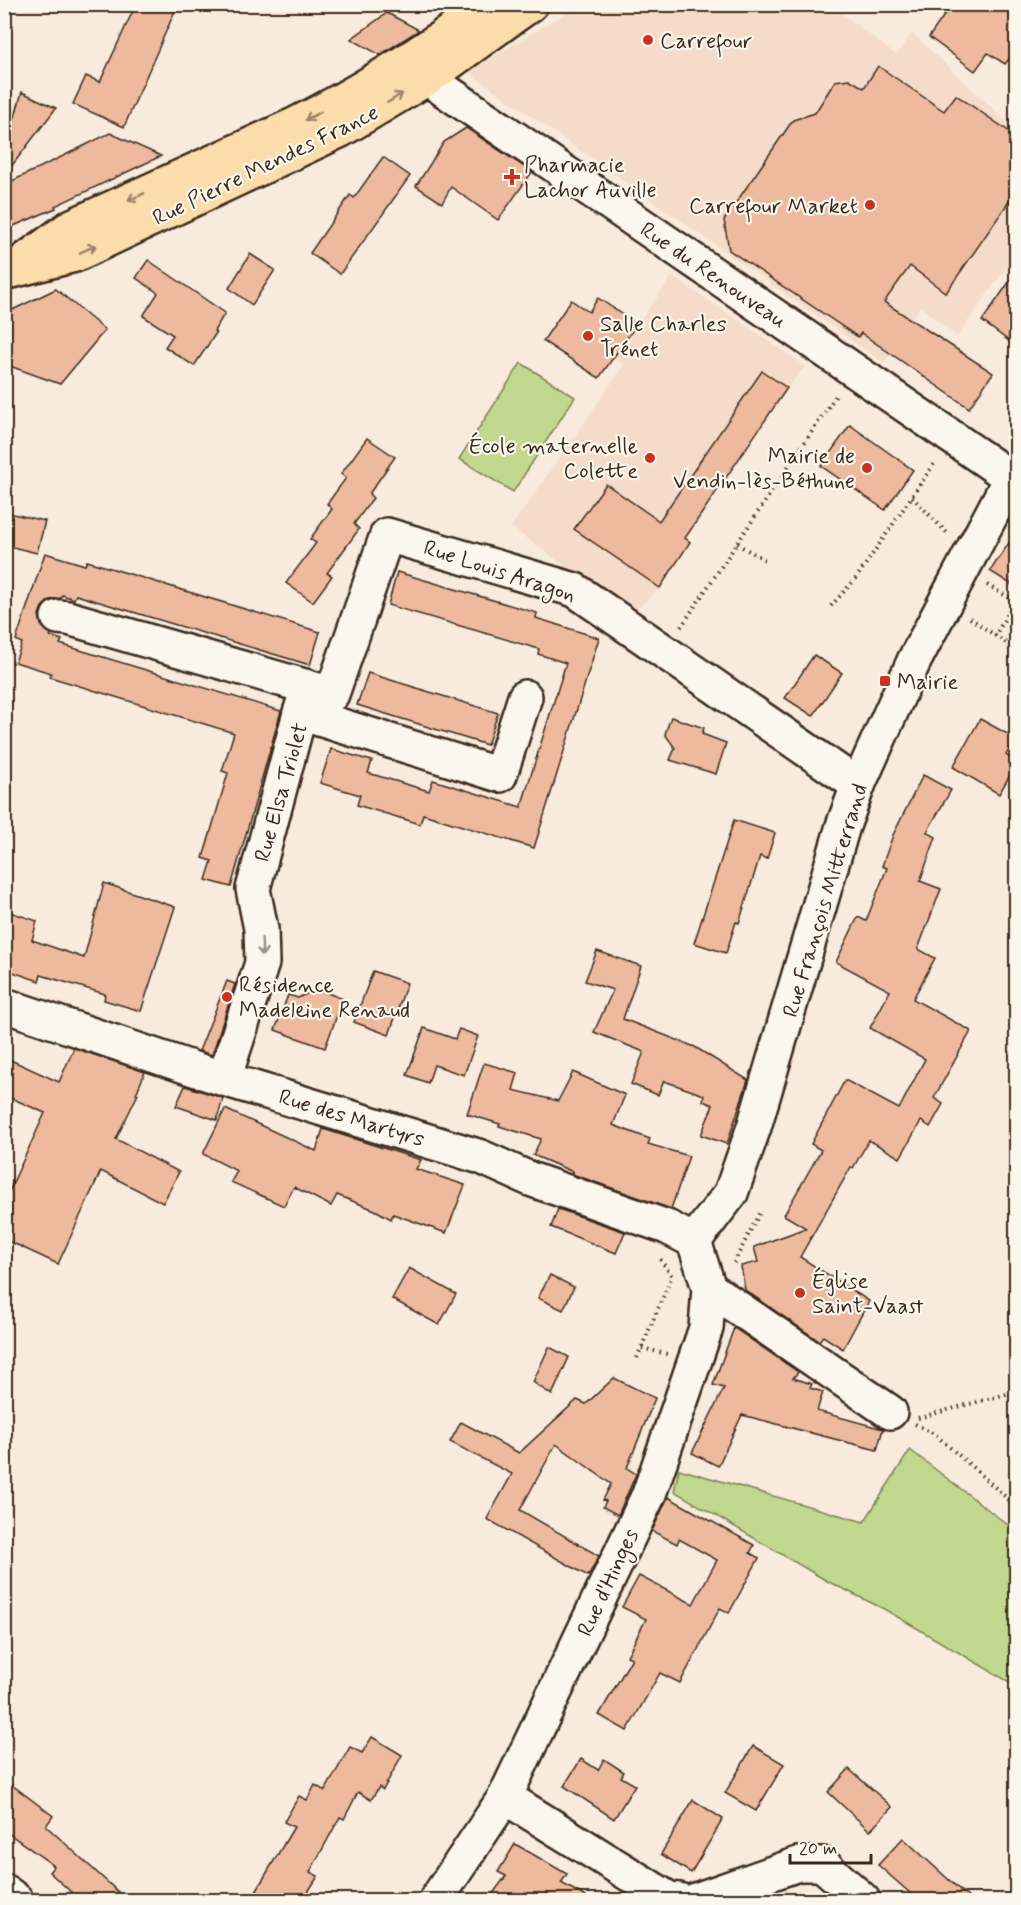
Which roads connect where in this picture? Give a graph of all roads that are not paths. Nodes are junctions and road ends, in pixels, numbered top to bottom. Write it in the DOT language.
graph roads {
  1 [pos="531,4"];
  2 [pos="488,5"];
  3 [pos="417,70"];
  4 [pos="8,271"];
  5 [pos="1013,472"];
  6 [pos="58,617"];
  7 [pos="525,697"];
  8 [pos="304,700"];
  9 [pos="859,783"];
  10 [pos="4,1005"];
  11 [pos="224,1079"];
  12 [pos="681,1234"];
  13 [pos="722,1297"];
  14 [pos="890,1412"];
  15 [pos="504,1797"];
  16 [pos="4,1891"];
  17 [pos="16,1900"];
  18 [pos="435,1900"];
  19 [pos="679,1900"];
  20 [pos="696,1900"];
  21 [pos="863,1900"];
  1 -- 3 [label="main road, Rue Pierre Mendes France"];
  2 -- 3 [label="main road, Rue Pierre Mendes France"];
  3 -- 4 [label="main road, Rue Pierre Mendes France"];
  3 -- 5 [label="street, Rue du Renouveau"];
  5 -- 9 [label="street, Rue François Mitterrand"];
  6 -- 8 [label="street, Rue Louis Aragon"];
  7 -- 8 [label="street, Rue Elsa Triolet"];
  8 -- 9 [label="street, Rue Louis Aragon"];
  8 -- 11 [label="street, Rue Elsa Triolet, one-way"];
  9 -- 12 [label="street, Rue François Mitterrand"];
  10 -- 11 [label="street, Rue des Martyrs"];
  11 -- 12 [label="street, Rue des Martyrs"];
  12 -- 13 [label="street, Rue d'Hinges"];
  13 -- 14 [label="street"];
  13 -- 15 [label="street, Rue d'Hinges"];
  15 -- 18 [label="street, Rue d'Hinges"];
  15 -- 19 [label="street"];
  16 -- 17 [label="street"];
  20 -- 21 [label="street"];
}
